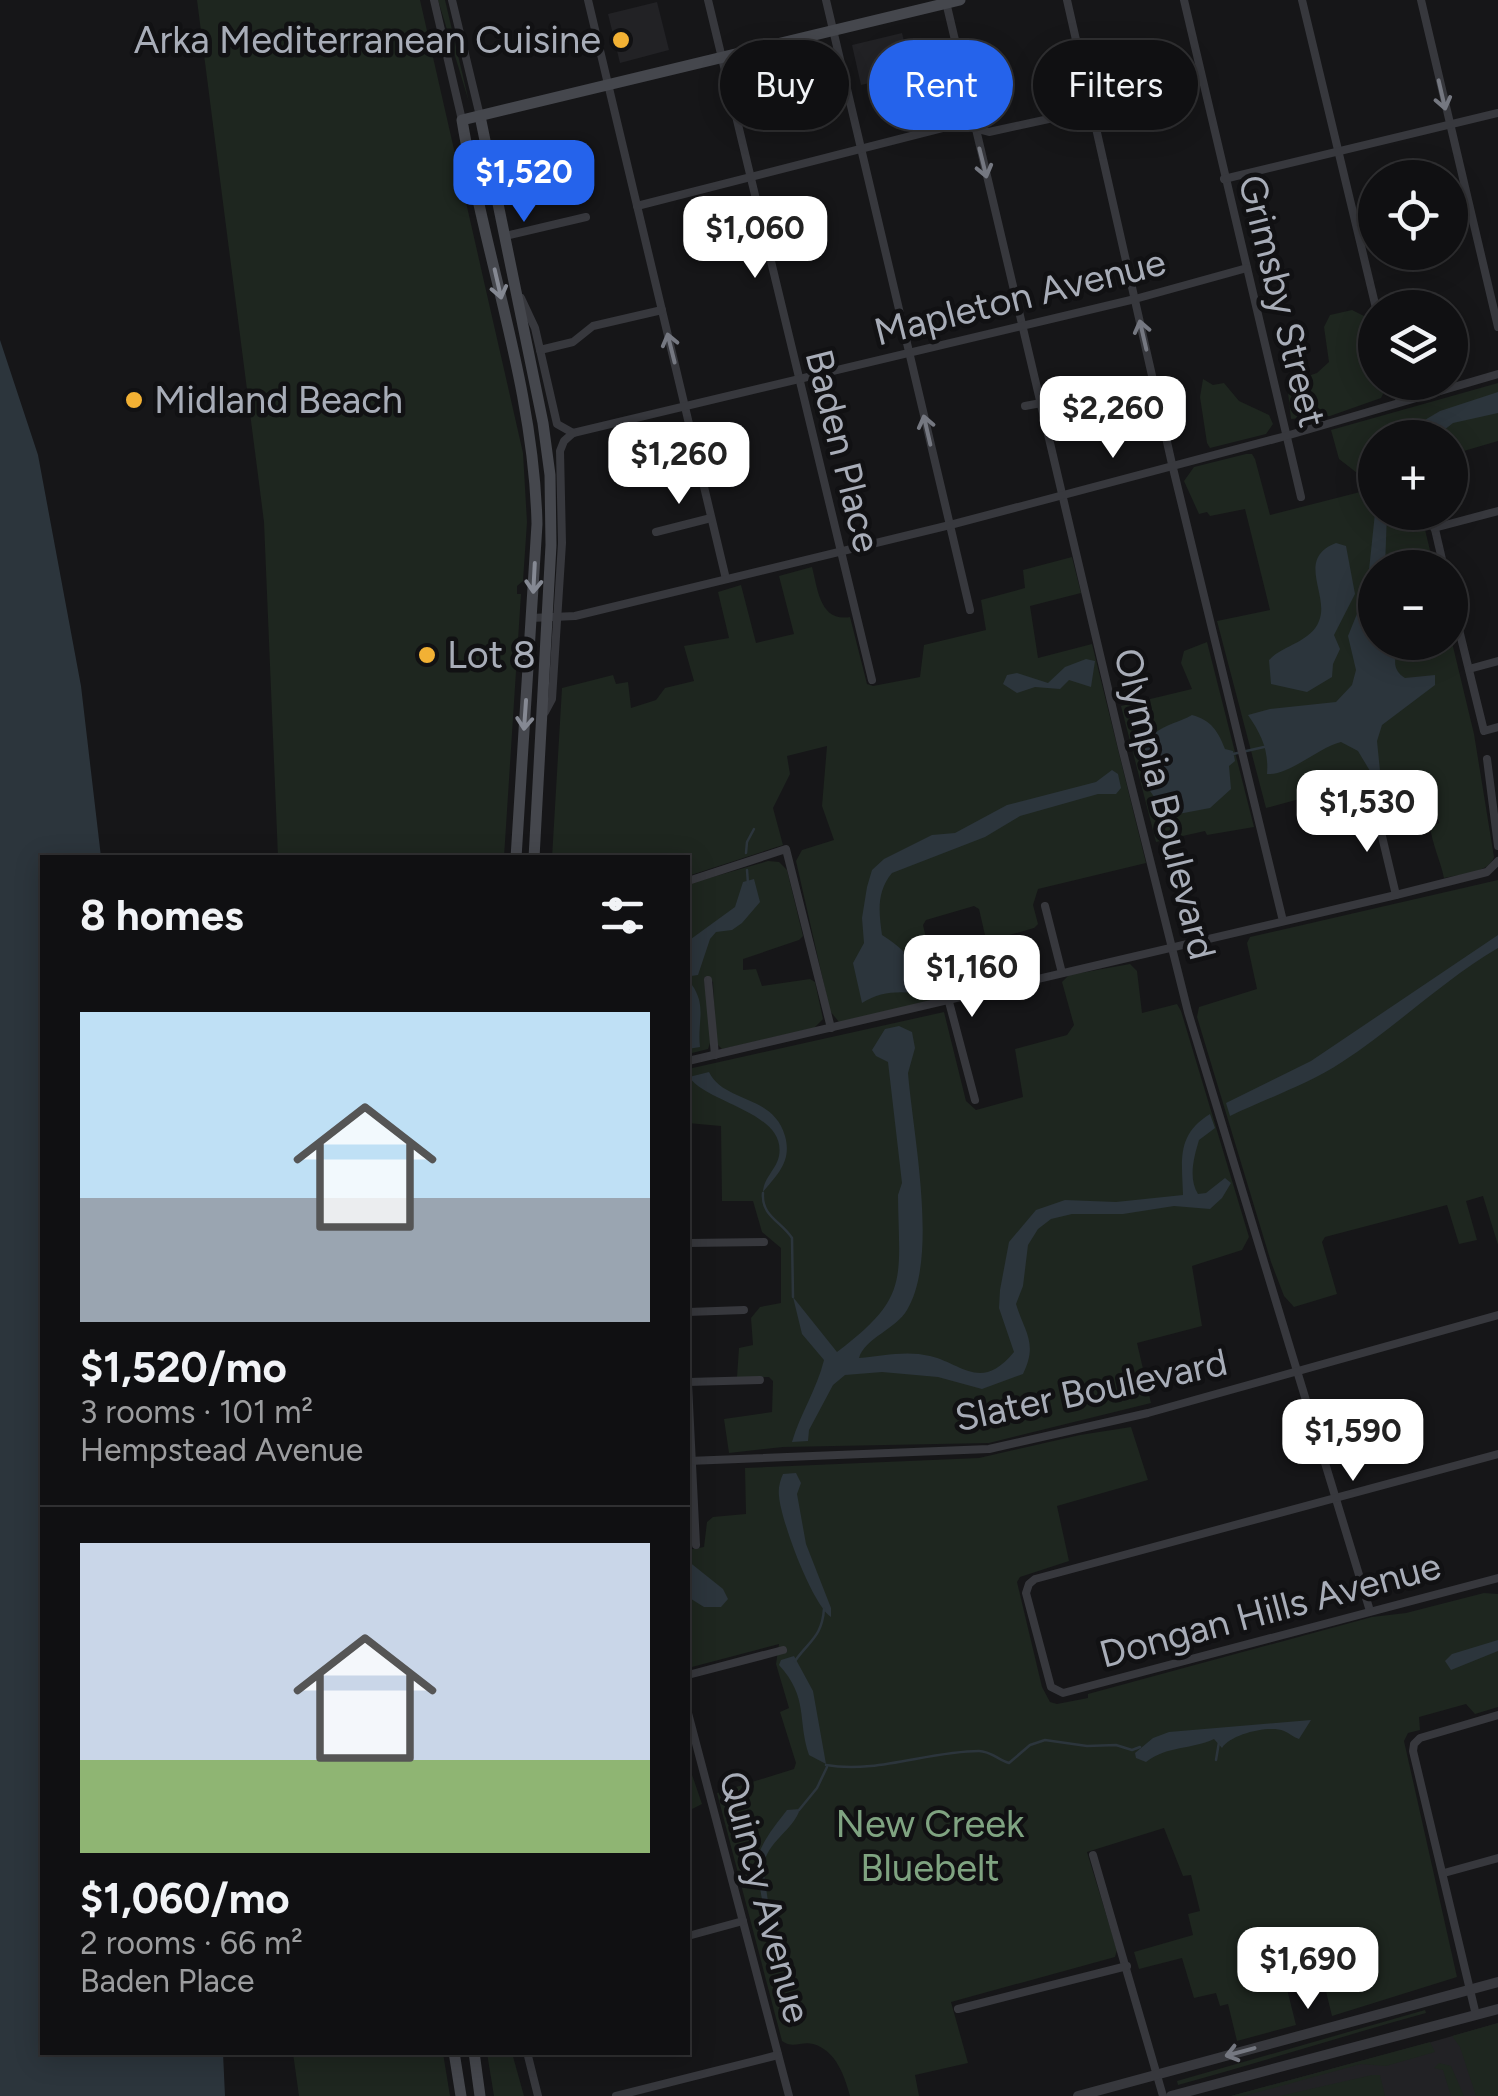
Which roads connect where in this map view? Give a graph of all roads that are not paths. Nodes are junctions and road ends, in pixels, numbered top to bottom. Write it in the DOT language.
graph roads {
  1 [pos="434,0"];
  2 [pos="452,0"];
  3 [pos="588,0"];
  4 [pos="708,0"];
  5 [pos="826,0"];
  6 [pos="960,0"];
  7 [pos="1066,0"];
  8 [pos="1184,0"];
  9 [pos="1302,0"];
  10 [pos="1421,0"];
  11 [pos="946,2"];
  12 [pos="834,30"];
  13 [pos="793,40"];
  14 [pos="955,40"];
  15 [pos="1075,40"];
  16 [pos="720,49"];
  17 [pos="720,57"];
  18 [pos="608,85"];
  19 [pos="1498,113"];
  20 [pos="480,116"];
  21 [pos="462,120"];
  22 [pos="1449,124"];
  23 [pos="739,130"];
  24 [pos="936,130"];
  25 [pos="975,130"];
  26 [pos="1095,130"];
  27 [pos="862,150"];
  28 [pos="1337,151"];
  29 [pos="750,175"];
  30 [pos="1224,179"];
  31 [pos="637,206"];
  32 [pos="586,216"];
  33 [pos="505,236"];
  34 [pos="1246,268"];
  35 [pos="514,281"];
  36 [pos="1372,290"];
  37 [pos="1135,299"];
  38 [pos="662,310"];
  39 [pos="1022,325"];
  40 [pos="1498,327"];
  41 [pos="540,350"];
  42 [pos="908,352"];
  43 [pos="1498,374"];
  44 [pos="797,380"];
  45 [pos="1400,401"];
  46 [pos="1041,403"];
  47 [pos="685,406"];
  48 [pos="1025,406"];
  49 [pos="573,434"];
  50 [pos="1286,436"];
  51 [pos="1172,464"];
  52 [pos="1063,494"];
  53 [pos="1301,497"];
  54 [pos="1498,510"];
  55 [pos="711,518"];
  56 [pos="1468,518"];
  57 [pos="950,525"];
  58 [pos="656,532"];
  59 [pos="840,553"];
  60 [pos="726,579"];
  61 [pos="970,610"];
  62 [pos="531,618"];
  63 [pos="552,619"];
  64 [pos="1466,660"];
  65 [pos="1498,661"];
  66 [pos="1468,669"];
  67 [pos="872,680"];
  68 [pos="1498,727"];
  69 [pos="1487,760"];
  70 [pos="1494,798"];
  71 [pos="1375,807"];
  72 [pos="1498,846"];
  73 [pos="516,855"];
  74 [pos="534,855"];
  75 [pos="1497,863"];
  76 [pos="690,880"];
  77 [pos="1396,895"];
  78 [pos="1045,906"];
  79 [pos="1283,921"];
  80 [pos="1171,947"];
  81 [pos="935,949"];
  82 [pos="1062,972"];
  83 [pos="708,980"];
  84 [pos="947,1002"];
  85 [pos="831,1028"];
  86 [pos="715,1054"];
  87 [pos="690,1060"];
  88 [pos="975,1100"];
  89 [pos="764,1242"];
  90 [pos="690,1244"];
  91 [pos="744,1310"];
  92 [pos="690,1312"];
  93 [pos="1498,1315"];
  94 [pos="1298,1369"];
  95 [pos="760,1380"];
  96 [pos="690,1383"];
  97 [pos="1498,1454"];
  98 [pos="690,1461"];
  99 [pos="1338,1497"];
  100 [pos="696,1545"];
  101 [pos="1498,1578"];
  102 [pos="1370,1611"];
  103 [pos="782,1650"];
  104 [pos="690,1674"];
  105 [pos="1498,1715"];
  106 [pos="690,1721"];
  107 [pos="1093,1856"];
  108 [pos="1498,1858"];
  109 [pos="1444,1873"];
  110 [pos="743,1920"];
  111 [pos="690,1935"];
  112 [pos="1127,1966"];
  113 [pos="1498,1982"];
  114 [pos="1469,1990"];
  115 [pos="958,2008"];
  116 [pos="1498,2009"];
  117 [pos="1476,2015"];
  118 [pos="778,2054"];
  119 [pos="454,2055"];
  120 [pos="474,2055"];
  121 [pos="527,2055"];
  122 [pos="1157,2074"];
  123 [pos="461,2096"];
  124 [pos="480,2096"];
  125 [pos="538,2096"];
  126 [pos="616,2096"];
  127 [pos="789,2096"];
  128 [pos="1078,2096"];
  129 [pos="1163,2096"];
  130 [pos="1171,2096"];
  1 -- 21 [label="street"];
  2 -- 20 [label="street"];
  3 -- 18 [label="street"];
  4 -- 16 [label="street, Baden Place"];
  5 -- 12 [label="street"];
  6 -- 11 [label="main road"];
  7 -- 15 [label="street"];
  8 -- 30 [label="street, Grimsby Street"];
  9 -- 28 [label="street"];
  10 -- 22 [label="street, one-way"];
  11 -- 12 [label="main road"];
  11 -- 14 [label="street, Olympia Boulevard"];
  12 -- 13 [label="main road"];
  12 -- 27 [label="street"];
  17 -- 18 [label="main road"];
  18 -- 20 [label="main road"];
  18 -- 31 [label="street"];
  19 -- 22 [label="street"];
  20 -- 21 [label="main road"];
  20 -- 33 [label="main road"];
  21 -- 62 [label="main road, one-way"];
  22 -- 28 [label="street"];
  22 -- 40 [label="street"];
  23 -- 29 [label="street, Baden Place"];
  24 -- 27 [label="street"];
  25 -- 39 [label="street, Olympia Boulevard, one-way"];
  26 -- 37 [label="street"];
  27 -- 29 [label="street"];
  27 -- 42 [label="street"];
  28 -- 30 [label="street"];
  28 -- 36 [label="street"];
  29 -- 31 [label="street"];
  29 -- 44 [label="street, Baden Place"];
  30 -- 34 [label="street, Grimsby Street"];
  31 -- 38 [label="street"];
  32 -- 33 [label="street"];
  33 -- 35 [label="main road"];
  34 -- 37 [label="street, Mapleton Avenue"];
  34 -- 50 [label="street, Grimsby Street"];
  35 -- 41 [label="street"];
  35 -- 63 [label="main road"];
  37 -- 39 [label="street, Mapleton Avenue"];
  51 -- 37 [label="street, one-way"];
  38 -- 41 [label="street"];
  47 -- 38 [label="street, one-way"];
  39 -- 42 [label="street, Mapleton Avenue"];
  39 -- 46 [label="street, Olympia Boulevard"];
  41 -- 49 [label="street"];
  42 -- 44 [label="street, Mapleton Avenue"];
  57 -- 42 [label="street, one-way"];
  43 -- 45 [label="street"];
  44 -- 47 [label="street, Mapleton Avenue"];
  44 -- 59 [label="street, Baden Place"];
  45 -- 50 [label="street"];
  46 -- 48 [label="street"];
  46 -- 52 [label="street, Olympia Boulevard"];
  47 -- 49 [label="street, Mapleton Avenue"];
  47 -- 55 [label="street"];
  49 -- 63 [label="street"];
  50 -- 51 [label="street"];
  50 -- 53 [label="street, Grimsby Street"];
  51 -- 52 [label="street"];
  51 -- 79 [label="street"];
  52 -- 57 [label="street"];
  52 -- 80 [label="street, Olympia Boulevard"];
  54 -- 56 [label="street"];
  55 -- 58 [label="street"];
  55 -- 60 [label="street"];
  57 -- 59 [label="street"];
  57 -- 61 [label="street"];
  59 -- 60 [label="street"];
  59 -- 67 [label="street, Baden Place"];
  60 -- 63 [label="street"];
  62 -- 63 [label="street"];
  62 -- 73 [label="main road, one-way"];
  63 -- 74 [label="main road"];
  64 -- 66 [label="street"];
  65 -- 66 [label="street"];
  66 -- 68 [label="street"];
  69 -- 70 [label="street"];
  70 -- 72 [label="street"];
  71 -- 77 [label="street"];
  75 -- 77 [label="street"];
  76 -- 85 [label="street"];
  77 -- 79 [label="street"];
  78 -- 82 [label="street"];
  79 -- 80 [label="street"];
  80 -- 82 [label="street"];
  80 -- 94 [label="street, Olympia Boulevard"];
  81 -- 84 [label="street"];
  82 -- 84 [label="street"];
  83 -- 86 [label="street"];
  84 -- 85 [label="street"];
  84 -- 88 [label="street"];
  85 -- 86 [label="street"];
  86 -- 87 [label="street"];
  89 -- 90 [label="street"];
  91 -- 92 [label="street"];
  93 -- 94 [label="street, Slater Boulevard"];
  94 -- 98 [label="street, Slater Boulevard"];
  94 -- 99 [label="street, Olympia Boulevard"];
  95 -- 96 [label="street"];
  97 -- 99 [label="street"];
  98 -- 100 [label="street"];
  99 -- 102 [label="street, Olympia Boulevard"];
  99 -- 102 [label="street, Dongan Hills Avenue"];
  101 -- 102 [label="street, Dongan Hills Avenue"];
  103 -- 104 [label="street"];
  105 -- 109 [label="street"];
  106 -- 110 [label="street, Quincy Avenue"];
  107 -- 112 [label="street"];
  108 -- 109 [label="street"];
  109 -- 114 [label="street"];
  110 -- 111 [label="street"];
  110 -- 118 [label="street, Quincy Avenue"];
  112 -- 115 [label="street"];
  112 -- 122 [label="street"];
  113 -- 114 [label="street"];
  114 -- 117 [label="street"];
  114 -- 122 [label="street, one-way"];
  116 -- 117 [label="street"];
  117 -- 130 [label="street"];
  118 -- 126 [label="street"];
  118 -- 127 [label="street, Quincy Avenue"];
  119 -- 123 [label="main road"];
  120 -- 124 [label="main road"];
  121 -- 125 [label="street"];
  122 -- 128 [label="street"];
  122 -- 129 [label="street"];
}
